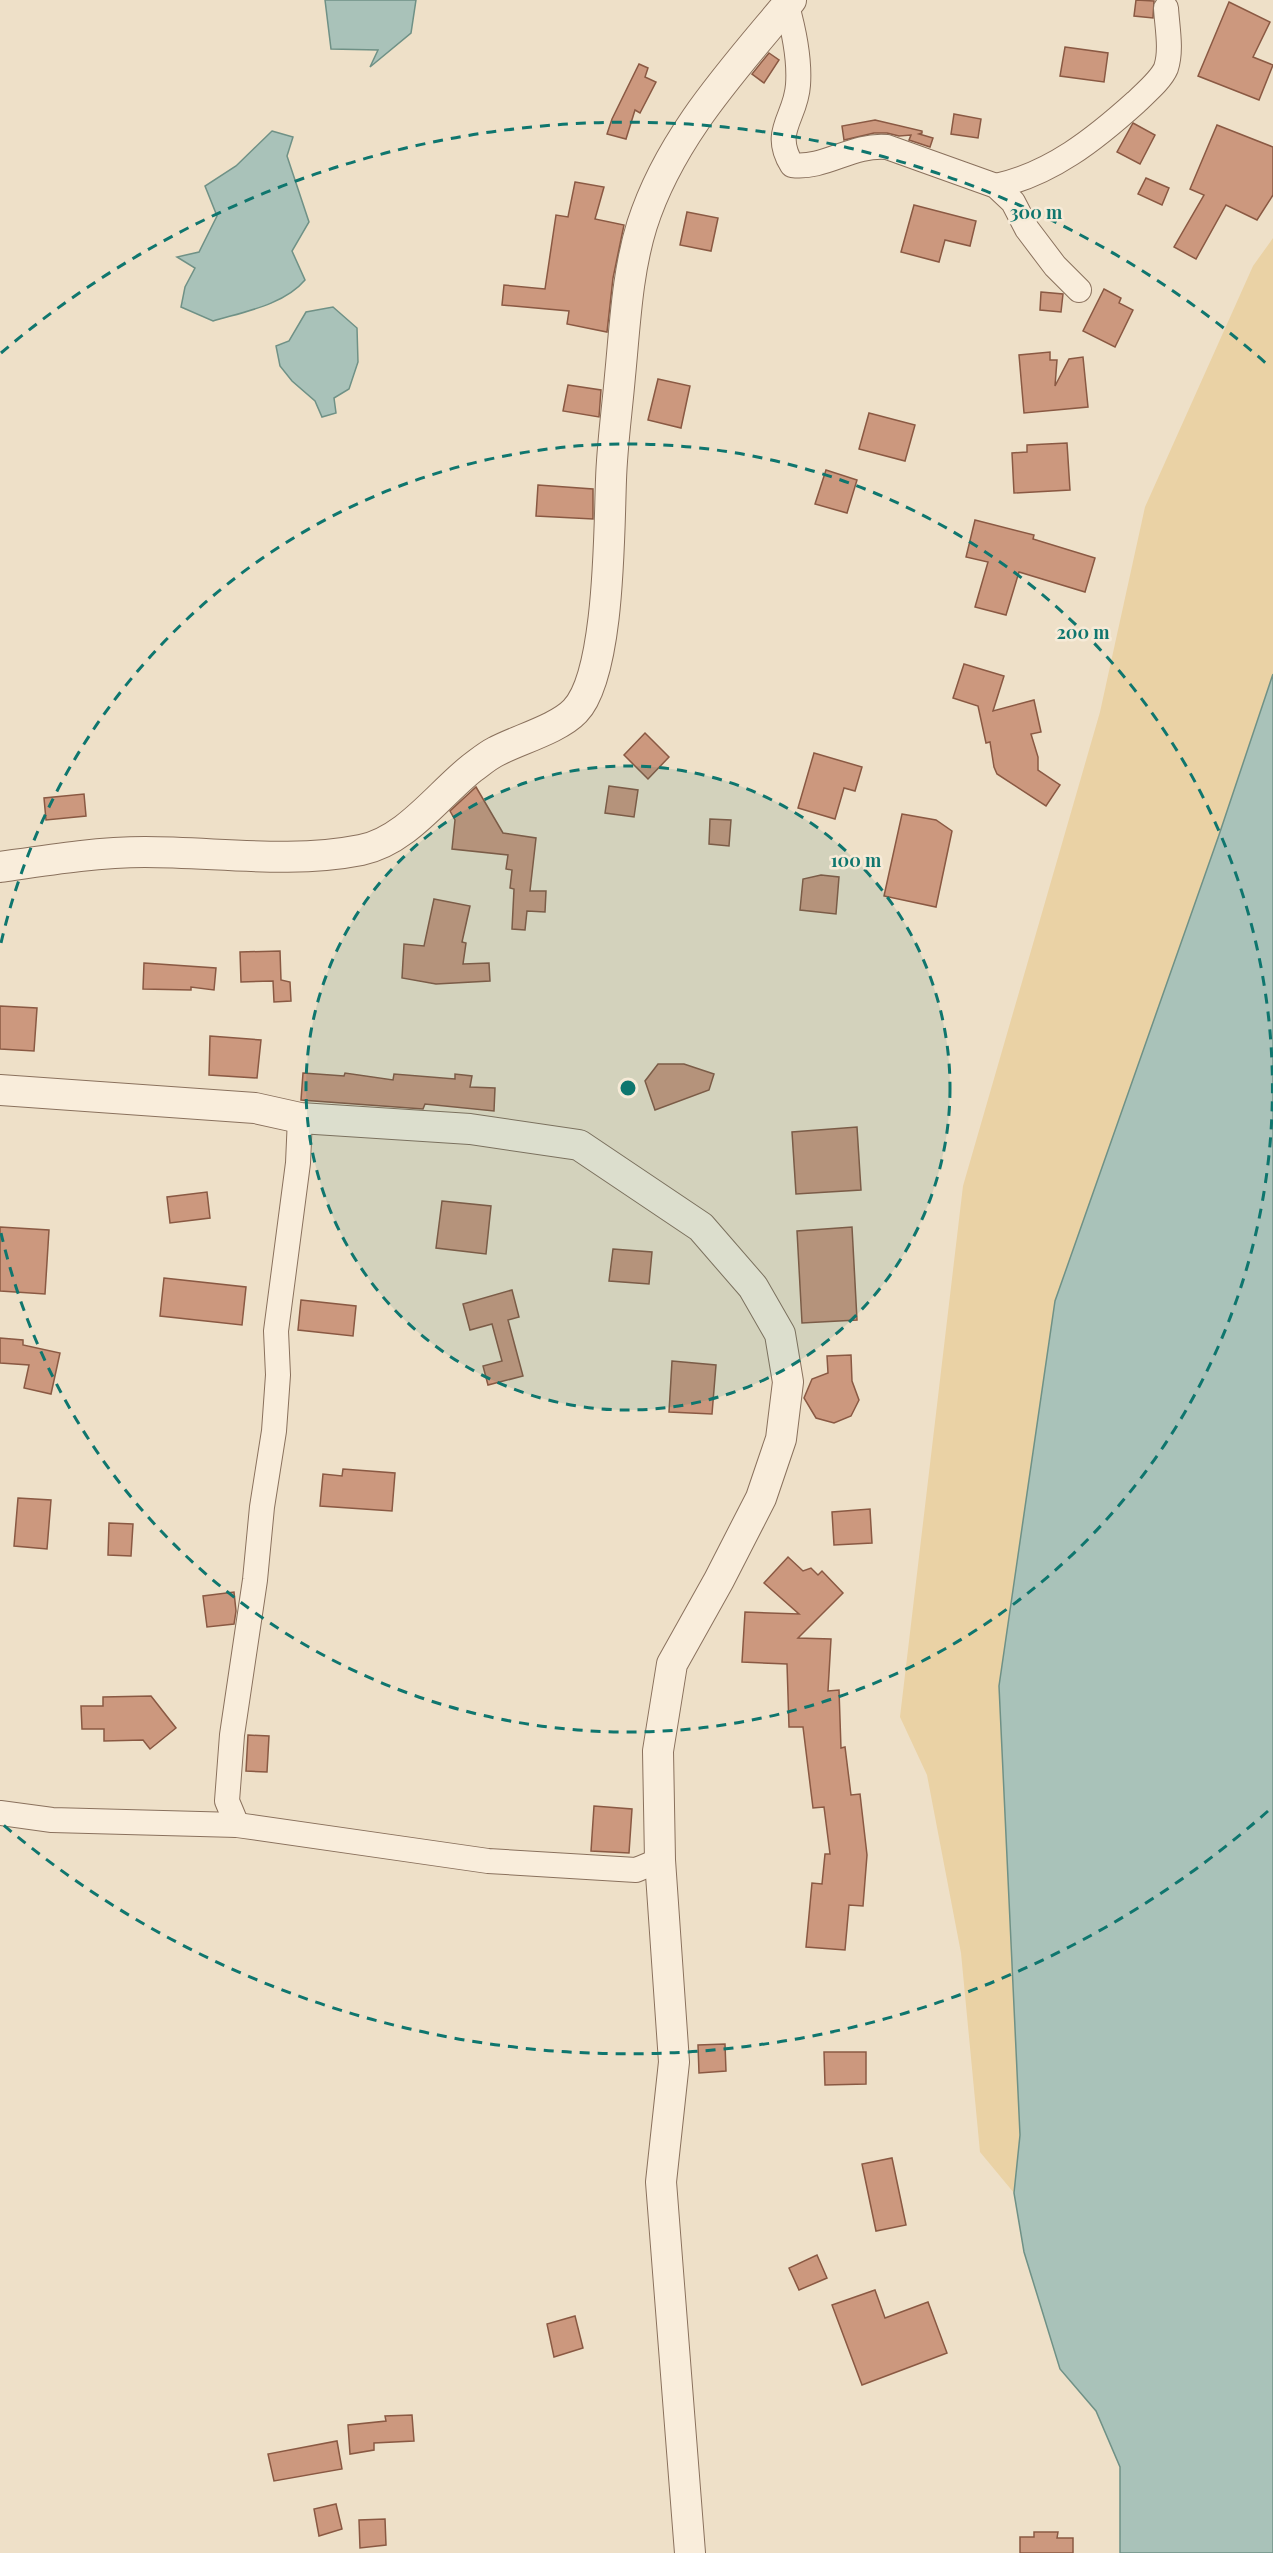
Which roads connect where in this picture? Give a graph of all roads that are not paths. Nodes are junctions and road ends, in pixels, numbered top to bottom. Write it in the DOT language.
graph roads {
  1 [pos="789,3"];
  2 [pos="1166,8"];
  3 [pos="996,186"];
  4 [pos="1079,290"];
  5 [pos="0,867"];
  6 [pos="0,1090"];
  7 [pos="300,1118"];
  8 [pos="0,1813"];
  9 [pos="237,1825"];
  10 [pos="660,1860"];
  11 [pos="690,2553"];
  1 -- 3 [label="street"];
  1 -- 5 [label="street"];
  2 -- 3 [label="street"];
  3 -- 4 [label="street"];
  6 -- 7 [label="street"];
  7 -- 9 [label="street"];
  7 -- 10 [label="street"];
  8 -- 9 [label="street"];
  9 -- 10 [label="street"];
  10 -- 11 [label="street"];
}
